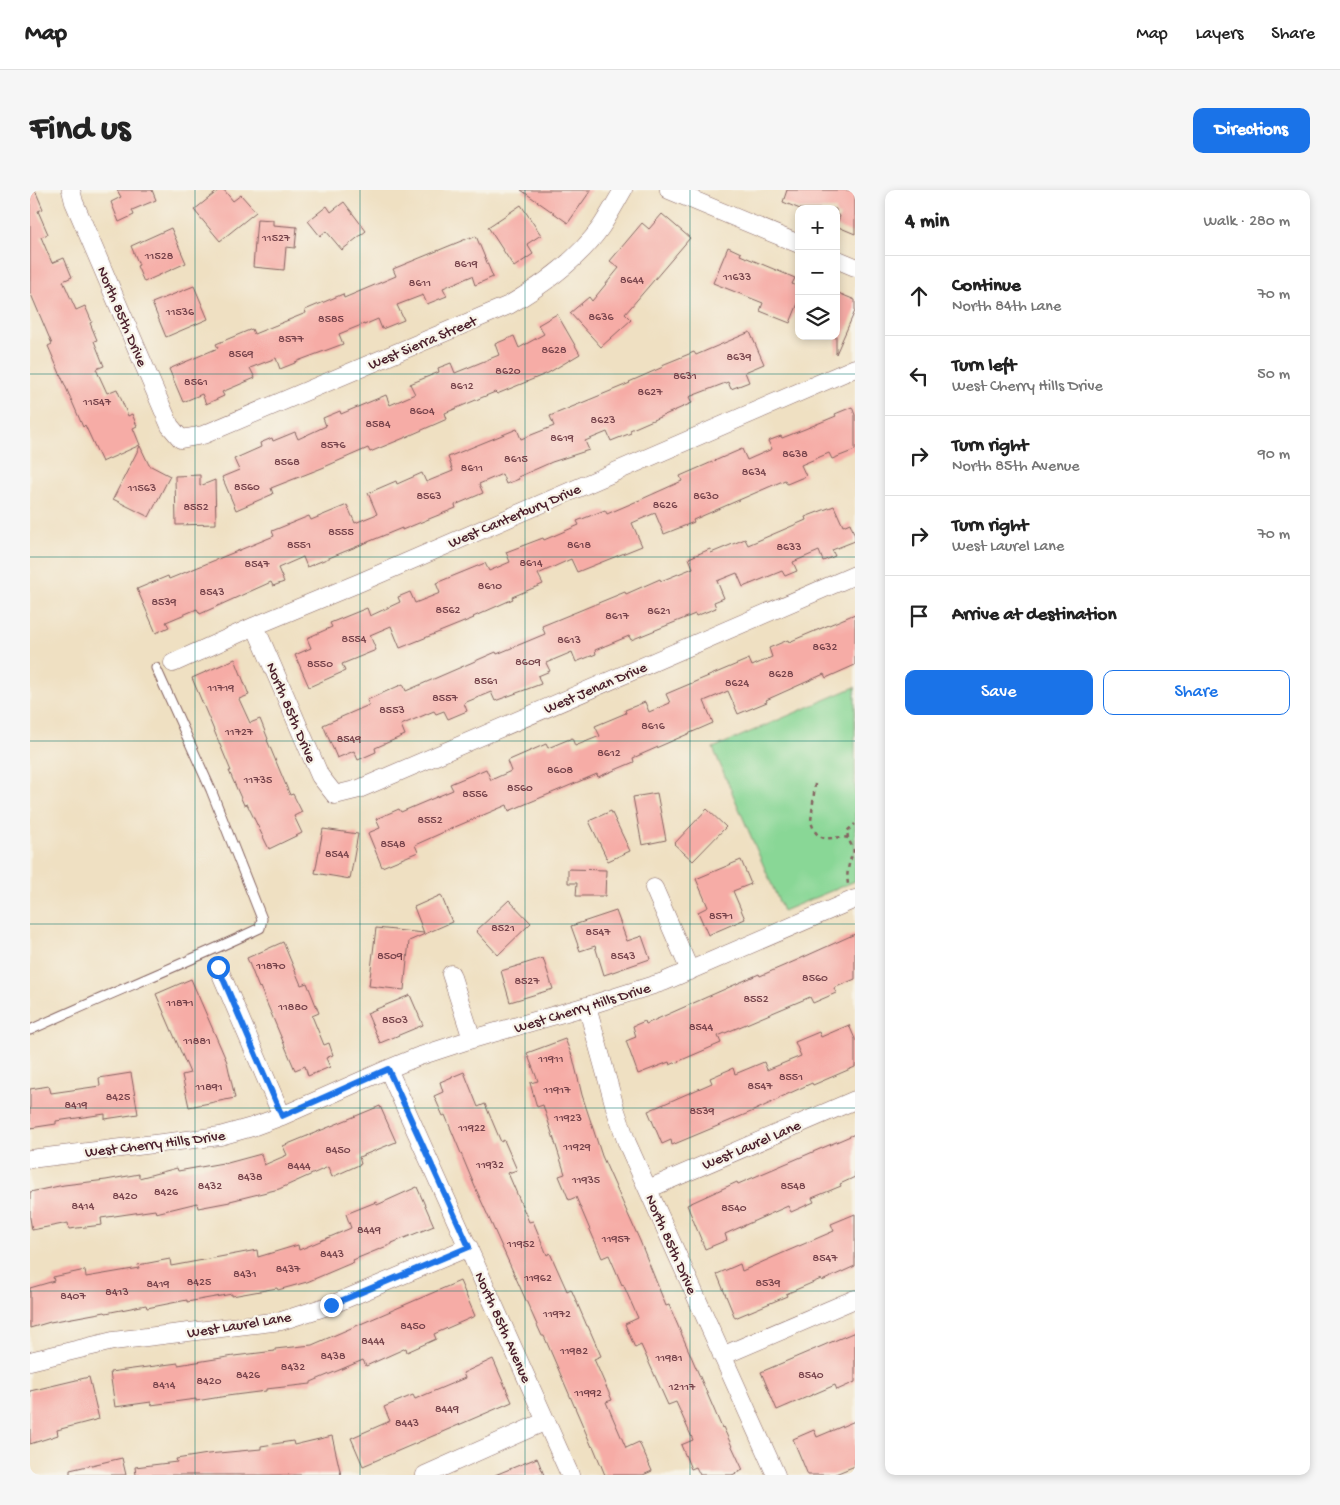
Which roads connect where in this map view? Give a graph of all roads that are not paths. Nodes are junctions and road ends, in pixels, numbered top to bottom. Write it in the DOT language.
graph roads {
  1 [pos="71,190"];
  2 [pos="623,190"];
  3 [pos="669,190"];
  4 [pos="795,242"];
  5 [pos="840,261"];
  6 [pos="855,267"];
  7 [pos="855,368"];
  8 [pos="182,438"];
  9 [pos="855,576"];
  10 [pos="255,626"];
  11 [pos="165,665"];
  12 [pos="335,796"];
  13 [pos="654,888"];
  14 [pos="854,900"];
  15 [pos="218,967"];
  16 [pos="690,971"];
  17 [pos="451,974"];
  18 [pos="587,1006"];
  19 [pos="30,1030"];
  20 [pos="472,1039"];
  21 [pos="388,1069"];
  22 [pos="855,1100"];
  23 [pos="282,1116"];
  24 [pos="30,1159"];
  25 [pos="648,1189"];
  26 [pos="469,1247"];
  27 [pos="855,1299"];
  28 [pos="722,1356"];
  29 [pos="30,1361"];
  30 [pos="546,1421"];
  31 [pos="425,1475"];
  32 [pos="570,1475"];
  33 [pos="776,1475"];
  1 -- 8 [label="street, North 85th Drive"];
  2 -- 8 [label="street, West Sierra Street"];
  3 -- 4 [label="street"];
  5 -- 6 [label="street"];
  7 -- 10 [label="street, West Canterbury Drive"];
  9 -- 12 [label="street, West Jenan Drive"];
  10 -- 11 [label="street, West Canterbury Drive"];
  10 -- 12 [label="street, North 85th Drive"];
  11 -- 19 [label="lane"];
  13 -- 16 [label="street"];
  14 -- 16 [label="street, West Cherry Hills Drive"];
  15 -- 23 [label="street"];
  16 -- 18 [label="street, West Cherry Hills Drive"];
  17 -- 20 [label="street"];
  18 -- 20 [label="street, West Cherry Hills Drive"];
  18 -- 25 [label="street, North 85th Drive"];
  20 -- 21 [label="street, West Cherry Hills Drive"];
  21 -- 23 [label="street, West Cherry Hills Drive"];
  21 -- 26 [label="street, North 85th Avenue"];
  22 -- 25 [label="street, West Laurel Lane"];
  23 -- 24 [label="street, West Cherry Hills Drive"];
  25 -- 28 [label="street, North 85th Drive"];
  26 -- 29 [label="street, West Laurel Lane"];
  26 -- 30 [label="street, North 85th Avenue"];
  27 -- 28 [label="street"];
  28 -- 33 [label="street, North 85th Drive"];
  30 -- 31 [label="street"];
  30 -- 32 [label="street, North 85th Avenue"];
}
